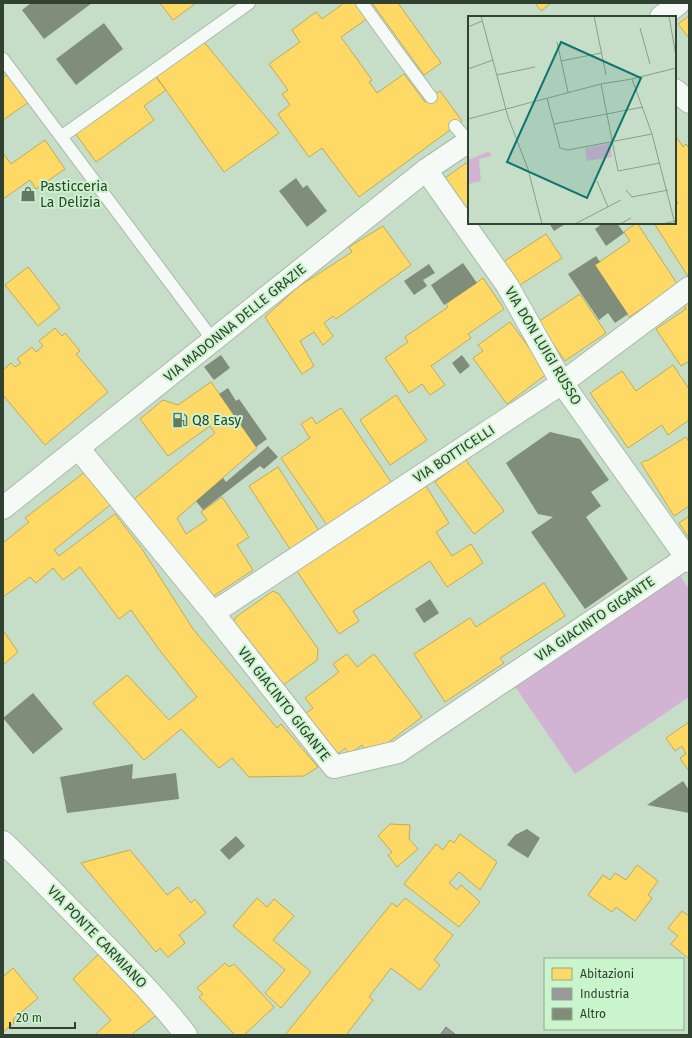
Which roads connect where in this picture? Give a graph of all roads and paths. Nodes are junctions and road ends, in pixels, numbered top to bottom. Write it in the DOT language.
graph roads {
  1 [pos="249,3"];
  2 [pos="362,3"];
  3 [pos="679,3"];
  4 [pos="662,16"];
  5 [pos="3,60"];
  6 [pos="676,91"];
  7 [pos="431,97"];
  8 [pos="689,102"];
  9 [pos="464,136"];
  10 [pos="61,137"];
  11 [pos="426,170"];
  12 [pos="689,288"];
  13 [pos="213,340"];
  14 [pos="562,383"];
  15 [pos="78,448"];
  16 [pos="3,508"];
  17 [pos="688,558"];
  18 [pos="213,612"];
  19 [pos="3,842"];
  20 [pos="186,1035"];
  1 -- 10 [label="lane"];
  2 -- 7 [label="lane"];
  3 -- 4 [label="street"];
  5 -- 10 [label="lane"];
  6 -- 8 [label="street"];
  9 -- 11 [label="street, VIA MADONNA DELLE GRAZIE"];
  10 -- 13 [label="lane"];
  11 -- 13 [label="street, VIA MADONNA DELLE GRAZIE"];
  11 -- 14 [label="street, VIA DON LUIGI RUSSO"];
  12 -- 14 [label="street, VIA BOTTICELLI"];
  13 -- 15 [label="street, VIA MADONNA DELLE GRAZIE"];
  14 -- 17 [label="street, VIA DON LUIGI RUSSO"];
  14 -- 18 [label="street, VIA BOTTICELLI"];
  15 -- 16 [label="street, VIA MADONNA DELLE GRAZIE"];
  15 -- 18 [label="street, VIA GIACINTO GIGANTE"];
  17 -- 18 [label="street, VIA GIACINTO GIGANTE"];
  19 -- 20 [label="street, VIA PONTE CARMIANO"];
}
